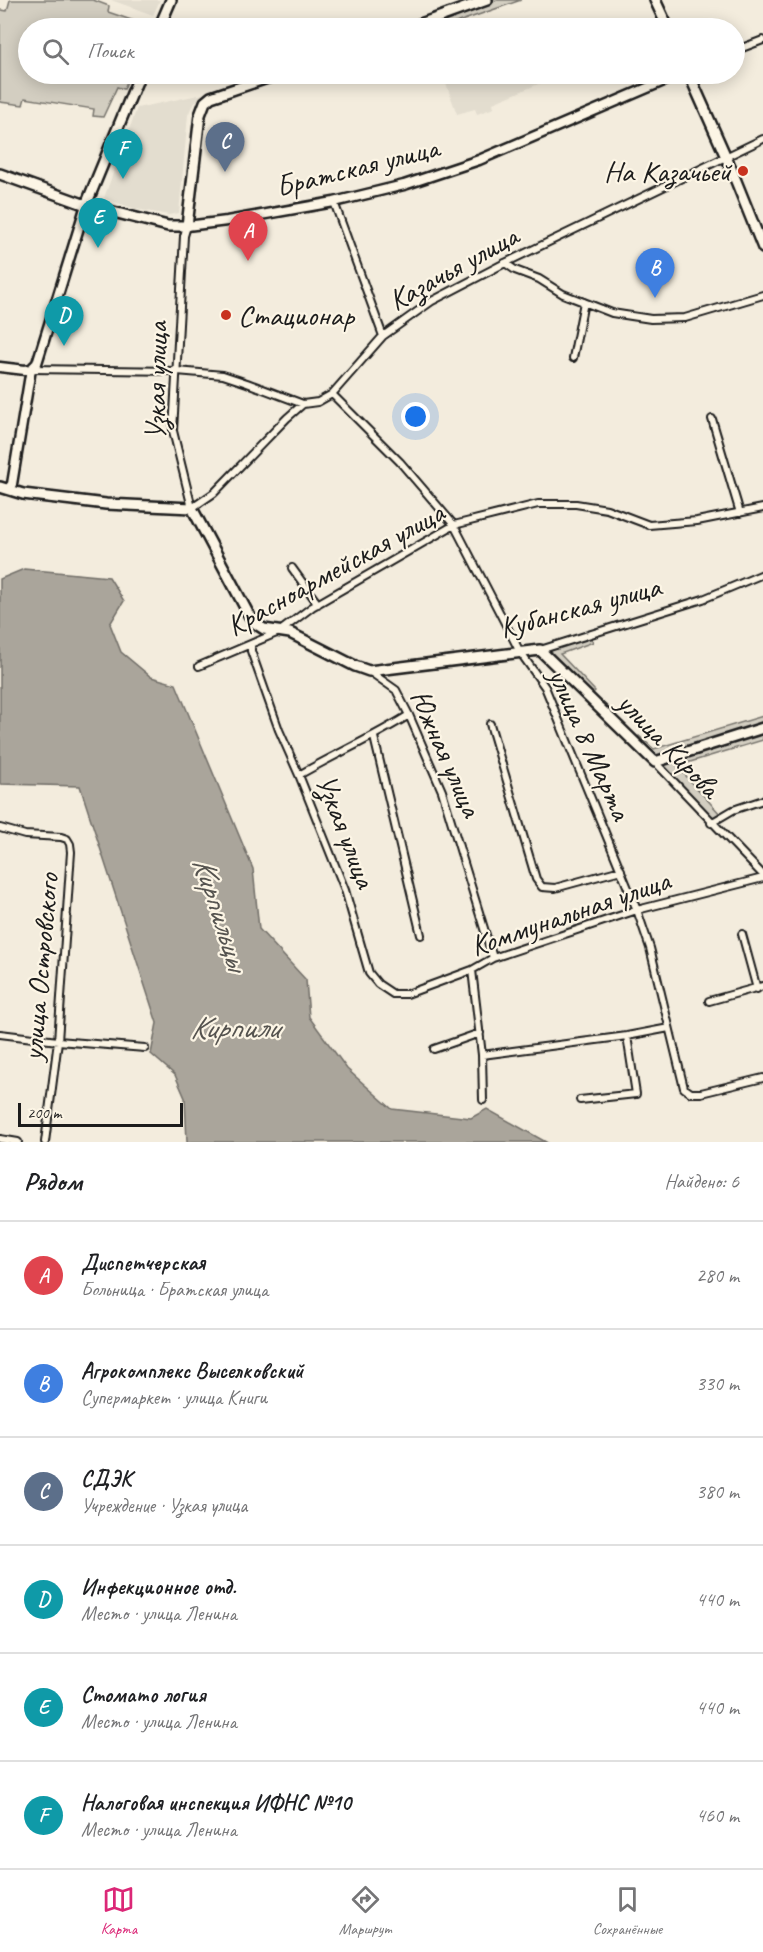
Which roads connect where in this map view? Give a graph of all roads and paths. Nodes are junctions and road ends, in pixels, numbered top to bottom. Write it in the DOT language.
graph roads {
  1 [pos="171,0"];
  2 [pos="487,0"];
  3 [pos="655,0"];
  4 [pos="163,18"];
  5 [pos="437,18"];
  6 [pos="663,18"];
  7 [pos="763,40"];
  8 [pos="745,47"];
  9 [pos="136,84"];
  10 [pos="248,84"];
  11 [pos="657,84"];
  12 [pos="693,84"];
  13 [pos="763,139"];
  14 [pos="725,156"];
  15 [pos="0,174"];
  16 [pos="334,202"];
  17 [pos="86,205"];
  18 [pos="187,226"];
  19 [pos="763,248"];
  20 [pos="505,263"];
  21 [pos="763,295"];
  22 [pos="584,302"];
  23 [pos="383,336"];
  24 [pos="573,358"];
  25 [pos="0,367"];
  26 [pos="31,369"];
  27 [pos="177,371"];
  28 [pos="332,394"];
  29 [pos="303,404"];
  30 [pos="712,419"];
  31 [pos="4,488"];
  32 [pos="192,508"];
  33 [pos="763,508"];
  34 [pos="740,513"];
  35 [pos="454,525"];
  36 [pos="292,568"];
  37 [pos="763,574"];
  38 [pos="318,604"];
  39 [pos="279,632"];
  40 [pos="251,644"];
  41 [pos="540,650"];
  42 [pos="520,652"];
  43 [pos="200,666"];
  44 [pos="369,671"];
  45 [pos="409,715"];
  46 [pos="490,724"];
  47 [pos="763,728"];
  48 [pos="374,736"];
  49 [pos="655,762"];
  50 [pos="299,775"];
  51 [pos="763,800"];
  52 [pos="711,822"];
  53 [pos="0,828"];
  54 [pos="621,870"];
  55 [pos="763,877"];
  56 [pos="637,910"];
  57 [pos="742,934"];
  58 [pos="422,935"];
  59 [pos="493,958"];
  60 [pos="472,970"];
  61 [pos="760,988"];
  62 [pos="393,994"];
  63 [pos="709,1001"];
  64 [pos="669,1028"];
  65 [pos="480,1033"];
  66 [pos="0,1034"];
  67 [pos="627,1036"];
  68 [pos="58,1041"];
  69 [pos="146,1048"];
  70 [pos="434,1049"];
  71 [pos="482,1055"];
  72 [pos="763,1078"];
  73 [pos="483,1100"];
  74 [pos="580,1100"];
  75 [pos="0,1139"];
  76 [pos="18,1142"];
  77 [pos="45,1142"];
  1 -- 4 [label="main road"];
  2 -- 5 [label="main road"];
  3 -- 6 [label="main road"];
  7 -- 8 [label="street"];
  9 -- 17 [label="main road"];
  10 -- 18 [label="main road, Узкая улица"];
  11 -- 16 [label="street, Братская улица"];
  12 -- 14 [label="main road"];
  13 -- 14 [label="street, Казачья улица"];
  14 -- 19 [label="main road"];
  14 -- 20 [label="street, Казачья улица"];
  15 -- 17 [label="main road, Братская улица"];
  16 -- 18 [label="street, Братская улица"];
  16 -- 23 [label="street"];
  17 -- 18 [label="main road, Братская улица"];
  17 -- 26 [label="street"];
  18 -- 27 [label="street, Узкая улица"];
  20 -- 22 [label="street"];
  20 -- 23 [label="street, Казачья улица"];
  21 -- 22 [label="street"];
  22 -- 24 [label="street"];
  23 -- 28 [label="street, Казачья улица"];
  25 -- 26 [label="street"];
  26 -- 27 [label="street"];
  26 -- 31 [label="street"];
  27 -- 29 [label="street"];
  27 -- 32 [label="street, Узкая улица"];
  28 -- 29 [label="street, Казачья улица"];
  28 -- 35 [label="street, улица 8 Марта"];
  29 -- 32 [label="street, Казачья улица"];
  30 -- 34 [label="street"];
  31 -- 32 [label="main road"];
  32 -- 39 [label="main road, Узкая улица"];
  33 -- 34 [label="street, Красноармейская улица"];
  34 -- 35 [label="street, Красноармейская улица"];
  35 -- 38 [label="street, Красноармейская улица"];
  35 -- 42 [label="street, улица 8 Марта"];
  36 -- 38 [label="street"];
  37 -- 41 [label="street, Кубанская улица"];
  38 -- 39 [label="street, Красноармейская улица"];
  39 -- 40 [label="street, Красноармейская улица"];
  39 -- 44 [label="main road, Южная улица"];
  40 -- 43 [label="street, Красноармейская улица"];
  40 -- 50 [label="street, Узкая улица"];
  41 -- 42 [label="main road, Кубанская улица"];
  41 -- 49 [label="main road, улица Кирова"];
  42 -- 44 [label="main road, Кубанская улица"];
  42 -- 54 [label="street, улица 8 Марта"];
  44 -- 45 [label="street, Южная улица"];
  45 -- 48 [label="street"];
  45 -- 59 [label="street, Южная улица"];
  46 -- 54 [label="street"];
  47 -- 49 [label="main road"];
  48 -- 50 [label="street"];
  48 -- 58 [label="street"];
  49 -- 52 [label="street, улица Кирова"];
  50 -- 62 [label="street, Узкая улица"];
  51 -- 52 [label="street"];
  52 -- 55 [label="street, улица Кирова"];
  53 -- 68 [label="street, улица Островского"];
  54 -- 56 [label="street, улица 8 Марта"];
  55 -- 56 [label="street, Коммунальная улица"];
  56 -- 59 [label="street, Коммунальная улица"];
  56 -- 64 [label="street, улица 8 Марта"];
  57 -- 61 [label="street"];
  59 -- 60 [label="street, Коммунальная улица"];
  60 -- 62 [label="street, Коммунальная улица"];
  60 -- 65 [label="street"];
  61 -- 63 [label="street"];
  64 -- 67 [label="street"];
  64 -- 72 [label="street, улица 8 Марта"];
  65 -- 70 [label="street"];
  65 -- 71 [label="street"];
  66 -- 68 [label="street"];
  67 -- 71 [label="street"];
  67 -- 74 [label="street"];
  68 -- 69 [label="street"];
  68 -- 77 [label="street, улица Островского"];
  71 -- 73 [label="street"];
  75 -- 76 [label="street"];
}
